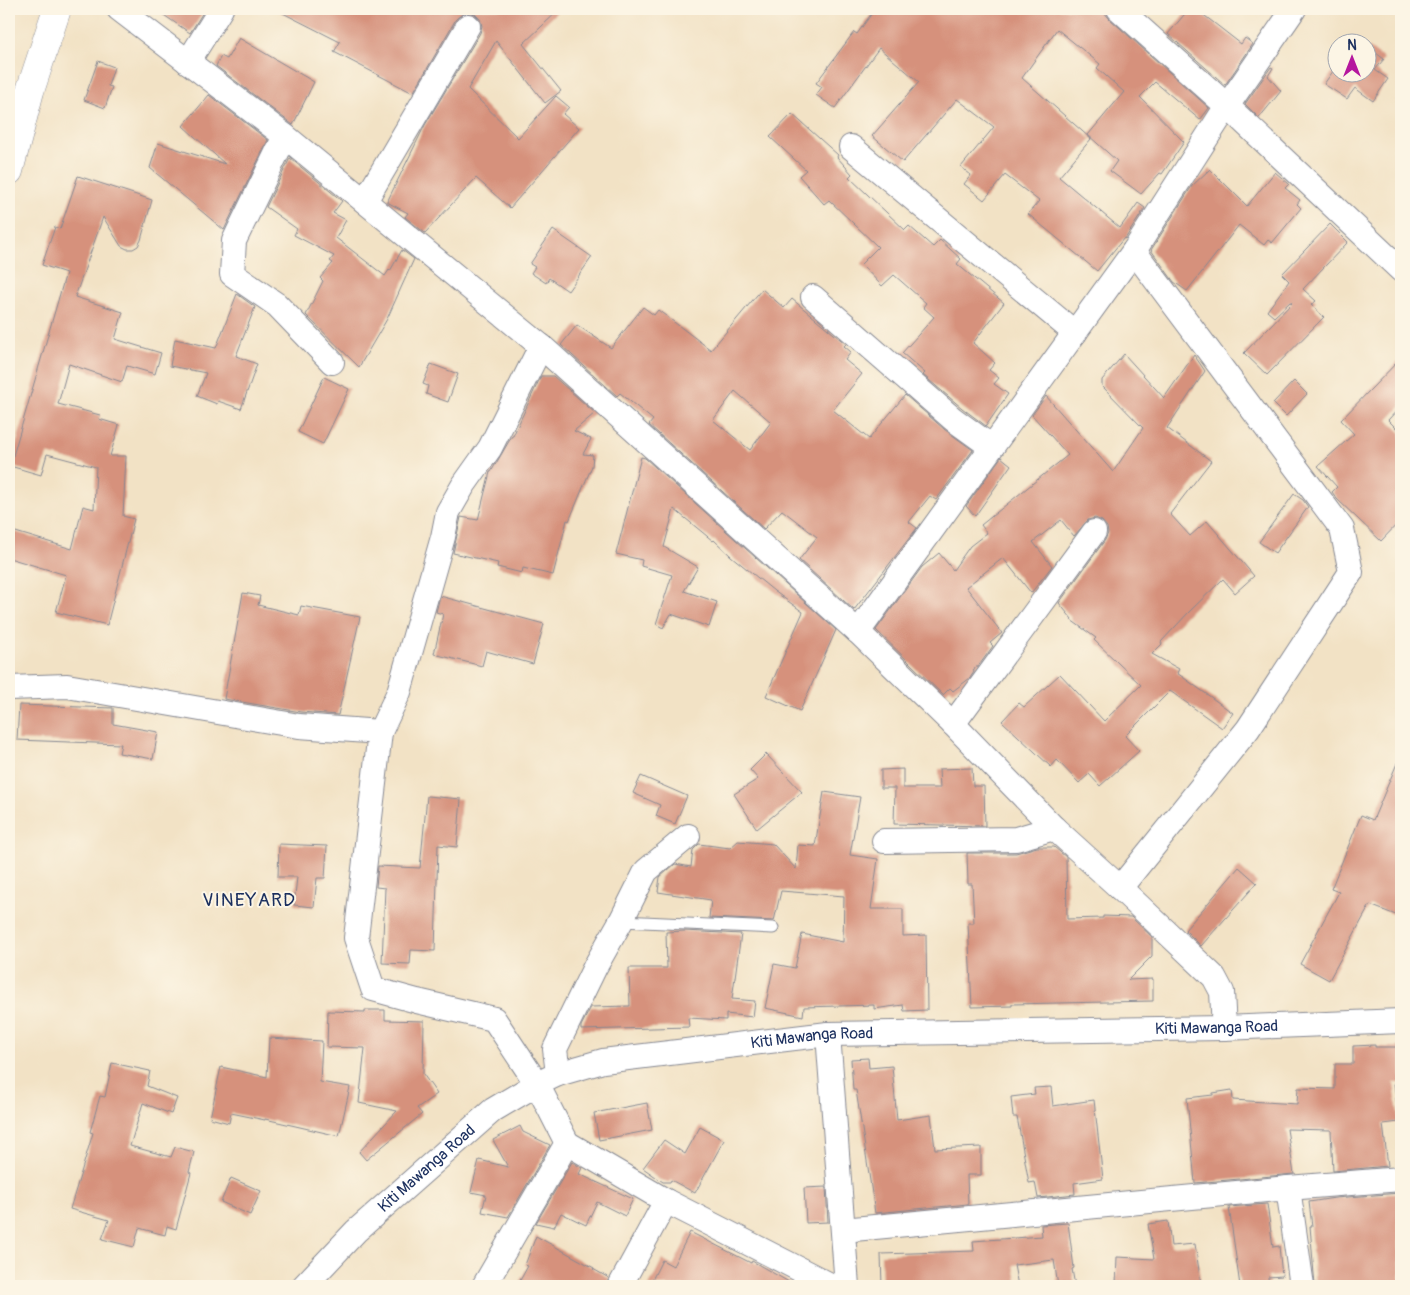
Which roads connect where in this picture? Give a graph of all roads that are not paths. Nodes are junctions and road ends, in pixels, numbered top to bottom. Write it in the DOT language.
graph roads {
  1 [pos="57,9"];
  2 [pos="119,9"];
  3 [pos="221,9"];
  4 [pos="1119,9"];
  5 [pos="1294,9"];
  6 [pos="468,26"];
  7 [pos="188,62"];
  8 [pos="1227,106"];
  9 [pos="285,136"];
  10 [pos="851,147"];
  11 [pos="9,171"];
  12 [pos="365,201"];
  13 [pos="1134,251"];
  14 [pos="1401,270"];
  15 [pos="813,297"];
  16 [pos="1075,333"];
  17 [pos="541,346"];
  18 [pos="332,362"];
  19 [pos="993,445"];
  20 [pos="1094,532"];
  21 [pos="858,632"];
  22 [pos="9,688"];
  23 [pos="953,724"];
  24 [pos="380,732"];
  25 [pos="1054,828"];
  26 [pos="688,836"];
  27 [pos="884,841"];
  28 [pos="1120,888"];
  29 [pos="621,921"];
  30 [pos="773,928"];
  31 [pos="1401,1022"];
  32 [pos="1224,1028"];
  33 [pos="828,1034"];
  34 [pos="558,1074"];
  35 [pos="537,1084"];
  36 [pos="567,1143"];
  37 [pos="1401,1179"];
  38 [pos="1288,1188"];
  39 [pos="666,1201"];
  40 [pos="843,1230"];
  41 [pos="304,1286"];
  42 [pos="484,1286"];
  43 [pos="620,1286"];
  44 [pos="832,1286"];
  45 [pos="847,1286"];
  46 [pos="1302,1286"];
  1 -- 11 [label="highway"];
  2 -- 7 [label="street"];
  3 -- 7 [label="street"];
  4 -- 8 [label="street"];
  5 -- 8 [label="street"];
  6 -- 12 [label="street"];
  7 -- 9 [label="street"];
  8 -- 13 [label="street"];
  8 -- 14 [label="street"];
  9 -- 12 [label="street"];
  9 -- 18 [label="street"];
  10 -- 16 [label="street"];
  12 -- 17 [label="street"];
  13 -- 16 [label="street"];
  13 -- 28 [label="street"];
  15 -- 19 [label="street"];
  16 -- 19 [label="street"];
  17 -- 21 [label="street"];
  17 -- 24 [label="street"];
  19 -- 21 [label="street"];
  20 -- 23 [label="street"];
  21 -- 23 [label="street"];
  22 -- 24 [label="street"];
  23 -- 25 [label="street"];
  24 -- 35 [label="street"];
  25 -- 27 [label="street"];
  25 -- 28 [label="street"];
  26 -- 29 [label="street"];
  28 -- 32 [label="street"];
  29 -- 30 [label="lane"];
  29 -- 34 [label="street"];
  31 -- 32 [label="street, Kiti Mawanga Road"];
  32 -- 33 [label="street, Kiti Mawanga Road"];
  33 -- 34 [label="street, Kiti Mawanga Road"];
  33 -- 40 [label="street"];
  34 -- 35 [label="street, Kiti Mawanga Road"];
  35 -- 36 [label="street"];
  35 -- 41 [label="street, Kiti Mawanga Road"];
  36 -- 39 [label="street"];
  36 -- 42 [label="street"];
  37 -- 38 [label="street"];
  38 -- 40 [label="street"];
  38 -- 46 [label="street"];
  39 -- 43 [label="street"];
  39 -- 44 [label="street"];
  40 -- 45 [label="street"];
}
